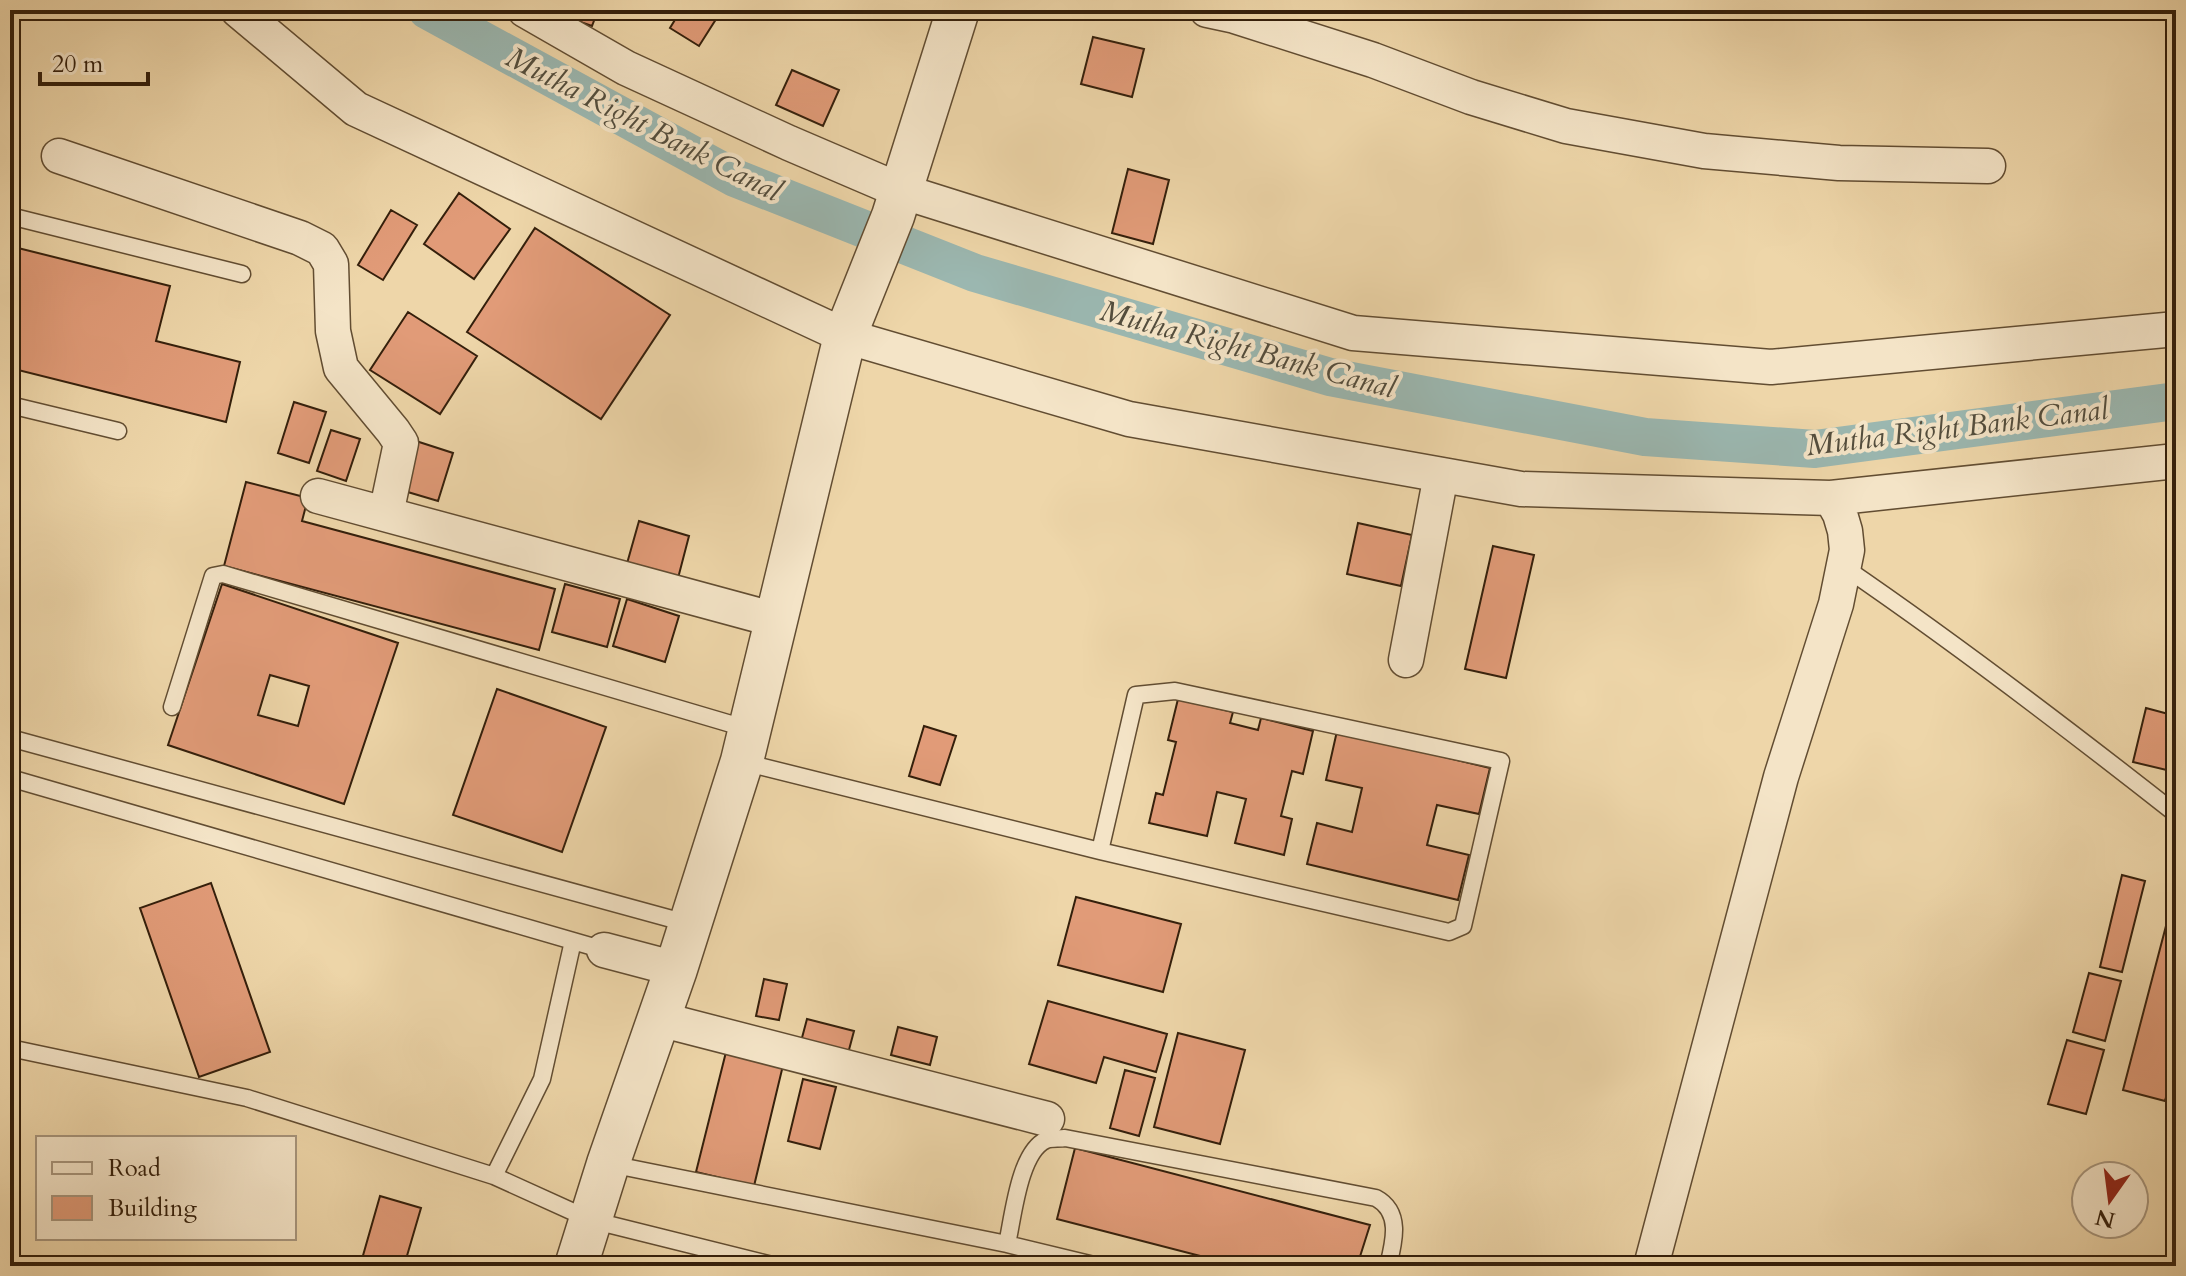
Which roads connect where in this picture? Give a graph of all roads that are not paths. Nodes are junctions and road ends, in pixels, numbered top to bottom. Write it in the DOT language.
graph roads {
  1 [pos="238,10"];
  2 [pos="525,10"];
  3 [pos="957,10"];
  4 [pos="1207,10"];
  5 [pos="59,156"];
  6 [pos="1988,166"];
  7 [pos="897,203"];
  8 [pos="10,216"];
  9 [pos="242,274"];
  10 [pos="852,319"];
  11 [pos="2176,329"];
  12 [pos="10,405"];
  13 [pos="118,431"];
  14 [pos="2176,461"];
  15 [pos="1441,475"];
  16 [pos="318,496"];
  17 [pos="1831,498"];
  18 [pos="386,514"];
  19 [pos="1844,567"];
  20 [pos="776,620"];
  21 [pos="1406,660"];
  22 [pos="172,707"];
  23 [pos="10,738"];
  24 [pos="746,746"];
  25 [pos="10,778"];
  26 [pos="2176,814"];
  27 [pos="1100,851"];
  28 [pos="690,924"];
  29 [pos="588,945"];
  30 [pos="676,969"];
  31 [pos="659,1019"];
  32 [pos="10,1048"];
  33 [pos="1047,1119"];
  34 [pos="608,1164"];
  35 [pos="494,1176"];
  36 [pos="591,1220"];
  37 [pos="1007,1244"];
  38 [pos="576,1266"];
  39 [pos="776,1266"];
  40 [pos="1098,1266"];
  41 [pos="1388,1266"];
  42 [pos="1651,1266"];
  1 -- 10 [label="street"];
  2 -- 7 [label="street"];
  3 -- 7 [label="street"];
  4 -- 6 [label="street"];
  5 -- 18 [label="street"];
  7 -- 10 [label="street"];
  7 -- 11 [label="street"];
  8 -- 9 [label="lane"];
  10 -- 15 [label="street"];
  10 -- 20 [label="street"];
  12 -- 13 [label="lane"];
  14 -- 17 [label="street"];
  15 -- 17 [label="street"];
  15 -- 21 [label="street"];
  16 -- 18 [label="street"];
  17 -- 19 [label="street"];
  18 -- 20 [label="street"];
  19 -- 26 [label="lane"];
  19 -- 42 [label="street"];
  20 -- 24 [label="street"];
  22 -- 24 [label="lane"];
  23 -- 28 [label="lane"];
  24 -- 27 [label="lane"];
  24 -- 28 [label="street"];
  25 -- 29 [label="lane"];
  27 -- 27 [label="lane"];
  28 -- 30 [label="street"];
  29 -- 30 [label="street"];
  29 -- 35 [label="lane"];
  30 -- 31 [label="street"];
  31 -- 33 [label="street"];
  31 -- 34 [label="street"];
  32 -- 35 [label="lane"];
  34 -- 36 [label="street"];
  34 -- 37 [label="lane"];
  35 -- 36 [label="lane"];
  36 -- 38 [label="street"];
  36 -- 39 [label="lane"];
  37 -- 40 [label="lane"];
  37 -- 41 [label="lane"];
}
